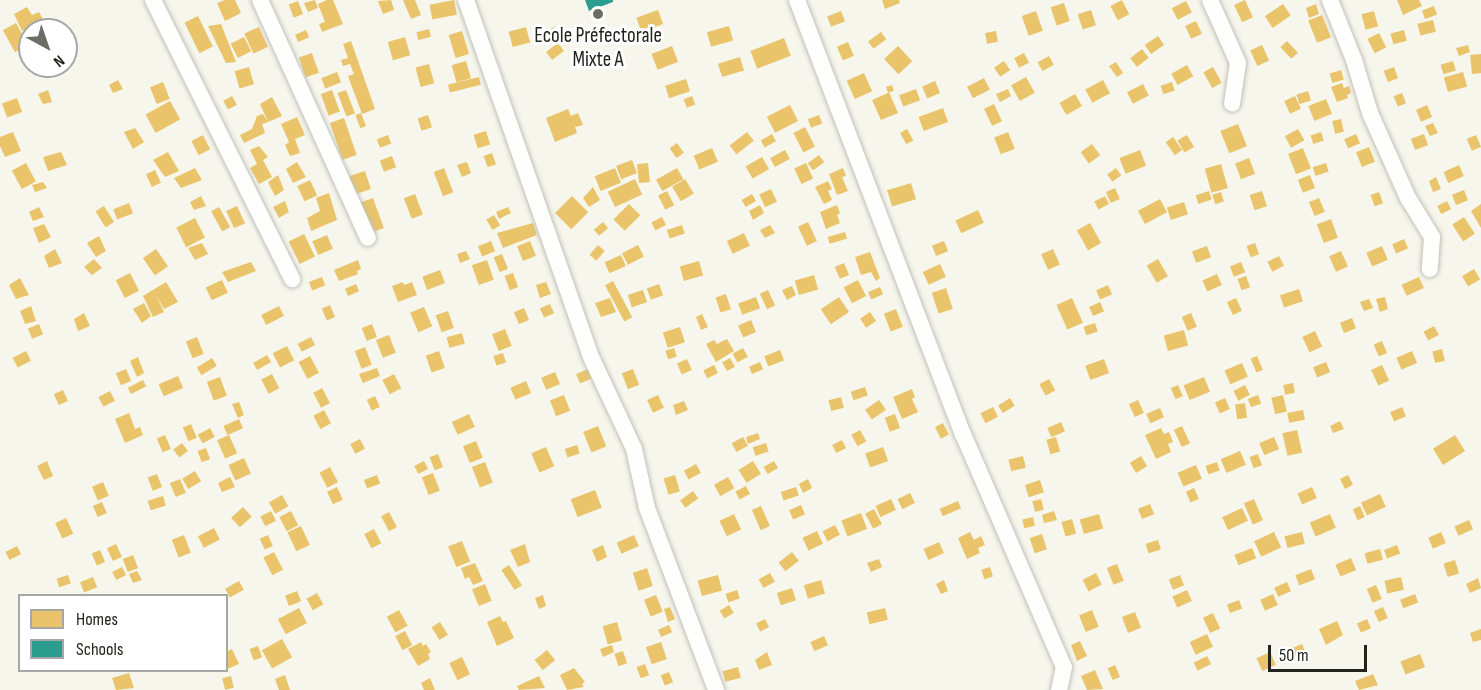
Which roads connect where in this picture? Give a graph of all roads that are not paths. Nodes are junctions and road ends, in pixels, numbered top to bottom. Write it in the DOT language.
graph roads {
  1 [pos="153,0"];
  2 [pos="260,0"];
  3 [pos="466,0"];
  4 [pos="797,0"];
  5 [pos="1210,0"];
  6 [pos="1330,0"];
  7 [pos="1232,104"];
  8 [pos="368,238"];
  9 [pos="1431,269"];
  10 [pos="292,279"];
  11 [pos="716,690"];
  12 [pos="1059,690"];
  1 -- 10 [label="street"];
  2 -- 8 [label="street"];
  3 -- 11 [label="street"];
  4 -- 12 [label="street"];
  5 -- 7 [label="street"];
  6 -- 9 [label="street"];
}
